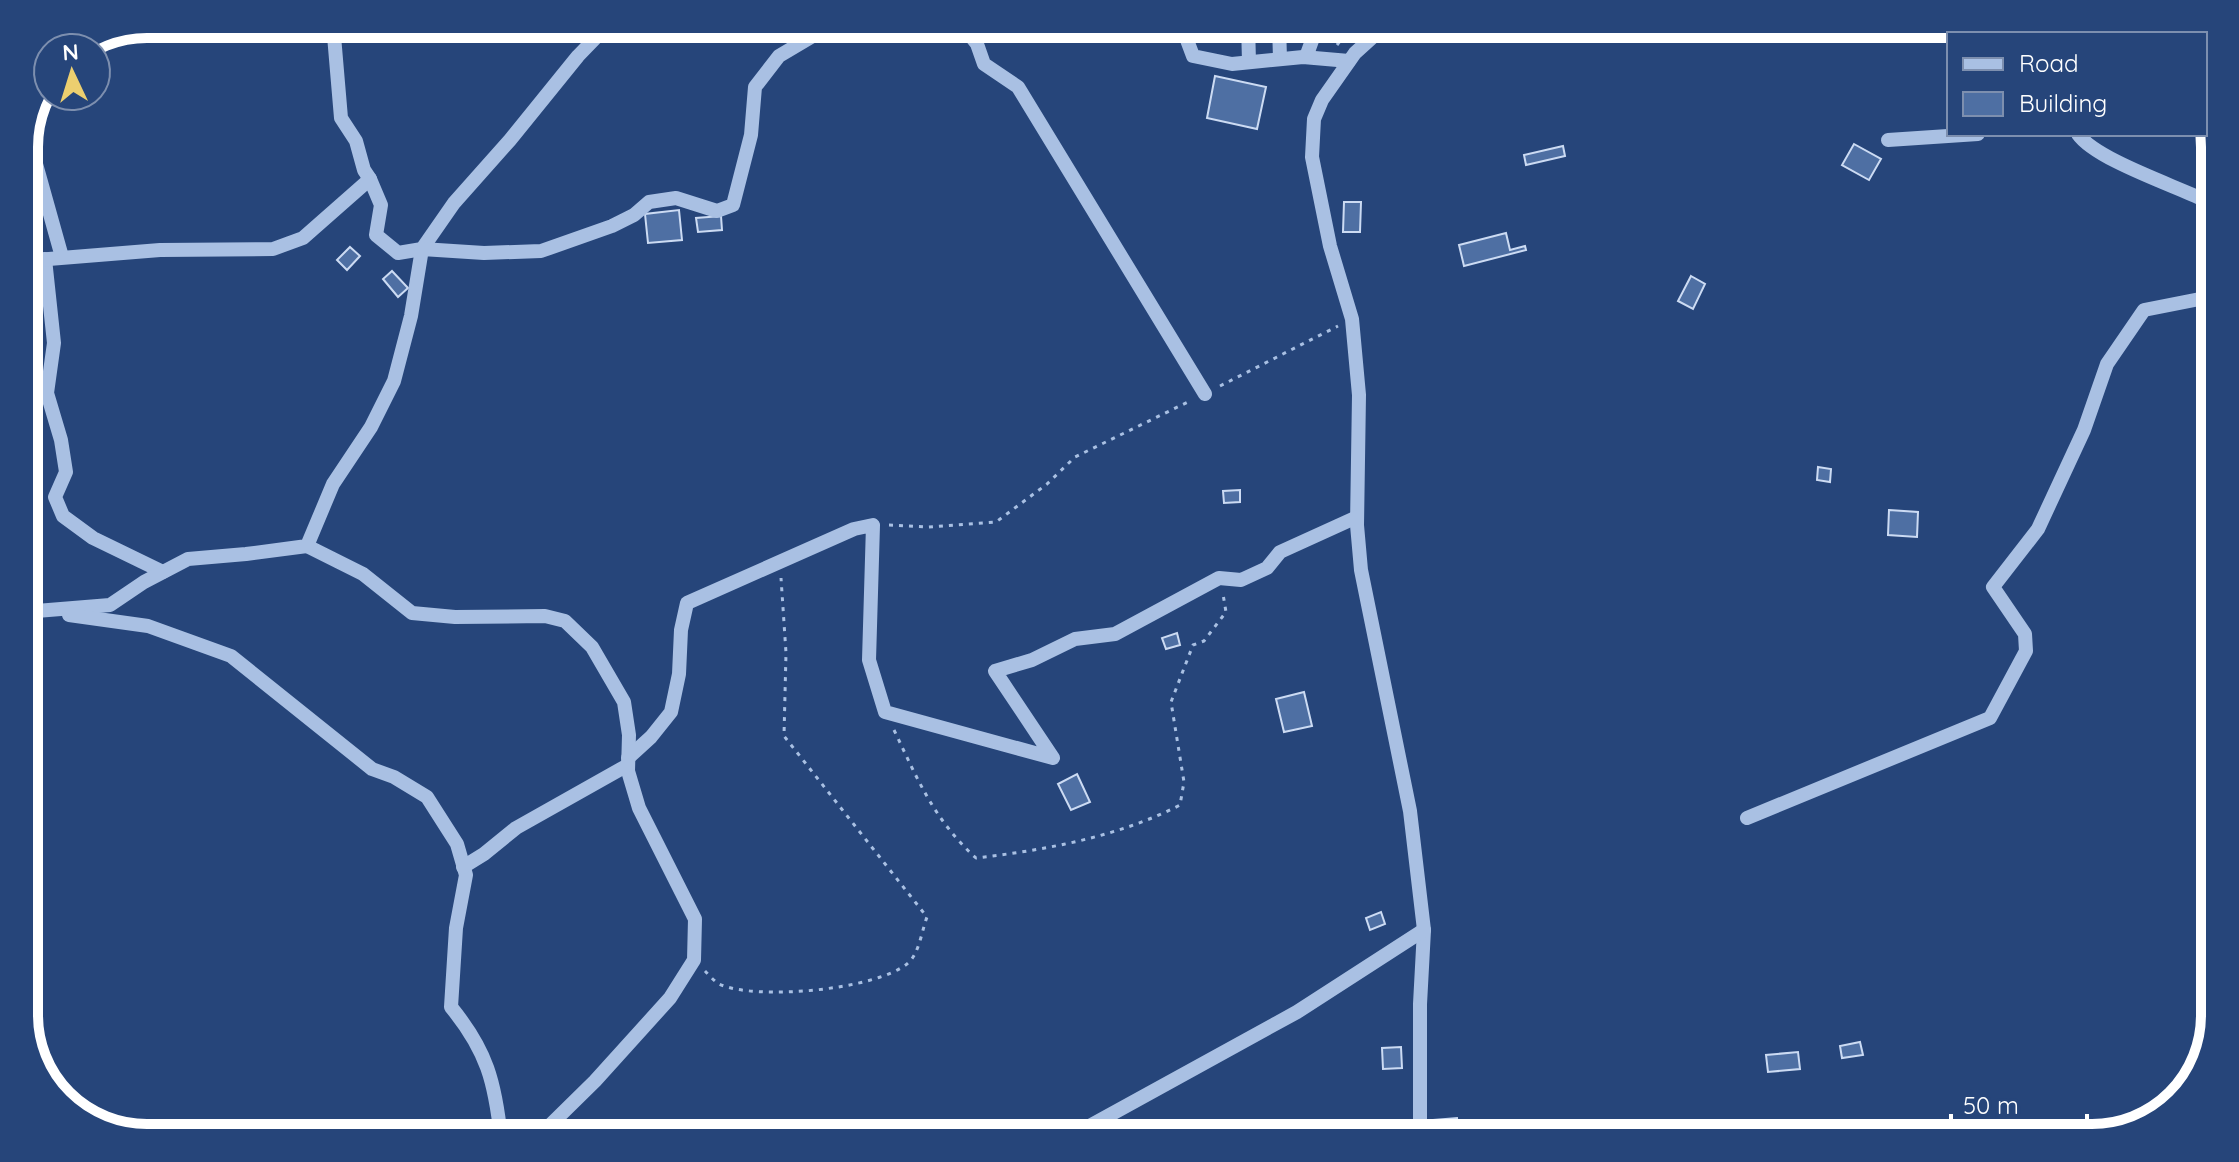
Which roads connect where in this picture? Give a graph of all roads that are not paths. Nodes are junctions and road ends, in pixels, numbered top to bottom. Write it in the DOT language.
graph roads {
  1 [pos="334,38"];
  2 [pos="595,38"];
  3 [pos="809,38"];
  4 [pos="972,38"];
  5 [pos="1186,38"];
  6 [pos="1248,38"];
  7 [pos="1279,38"];
  8 [pos="1313,38"];
  9 [pos="1364,38"];
  10 [pos="1372,38"];
  11 [pos="1306,57"];
  12 [pos="1352,57"];
  13 [pos="1280,59"];
  14 [pos="1249,62"];
  15 [pos="1948,136"];
  16 [pos="2079,136"];
  17 [pos="1888,140"];
  18 [pos="38,171"];
  19 [pos="370,179"];
  20 [pos="2201,199"];
  21 [pos="422,249"];
  22 [pos="62,257"];
  23 [pos="45,259"];
  24 [pos="38,260"];
  25 [pos="2201,299"];
  26 [pos="1205,394"];
  27 [pos="1357,517"];
  28 [pos="307,546"];
  29 [pos="163,572"];
  30 [pos="38,611"];
  31 [pos="38,613"];
  32 [pos="628,762"];
  33 [pos="1747,818"];
  34 [pos="463,867"];
  35 [pos="1424,930"];
  36 [pos="499,1124"];
  37 [pos="551,1124"];
  38 [pos="1094,1124"];
  39 [pos="1420,1124"];
  1 -- 19 [label="street"];
  2 -- 21 [label="street"];
  3 -- 21 [label="street"];
  4 -- 26 [label="street"];
  5 -- 14 [label="street"];
  6 -- 14 [label="street"];
  7 -- 13 [label="street"];
  8 -- 11 [label="street"];
  9 -- 12 [label="street"];
  10 -- 12 [label="street"];
  11 -- 12 [label="street"];
  11 -- 13 [label="street"];
  12 -- 27 [label="street"];
  13 -- 14 [label="street"];
  15 -- 17 [label="street"];
  16 -- 20 [label="street"];
  18 -- 22 [label="street"];
  19 -- 21 [label="street"];
  19 -- 22 [label="street"];
  21 -- 28 [label="street"];
  22 -- 23 [label="street"];
  23 -- 24 [label="street"];
  23 -- 29 [label="street"];
  25 -- 33 [label="street"];
  27 -- 32 [label="street"];
  27 -- 35 [label="street"];
  28 -- 29 [label="street"];
  28 -- 32 [label="street"];
  29 -- 30 [label="street"];
  31 -- 34 [label="street"];
  32 -- 34 [label="street"];
  32 -- 37 [label="street"];
  34 -- 36 [label="street"];
  35 -- 38 [label="street"];
  35 -- 39 [label="street"];
}
